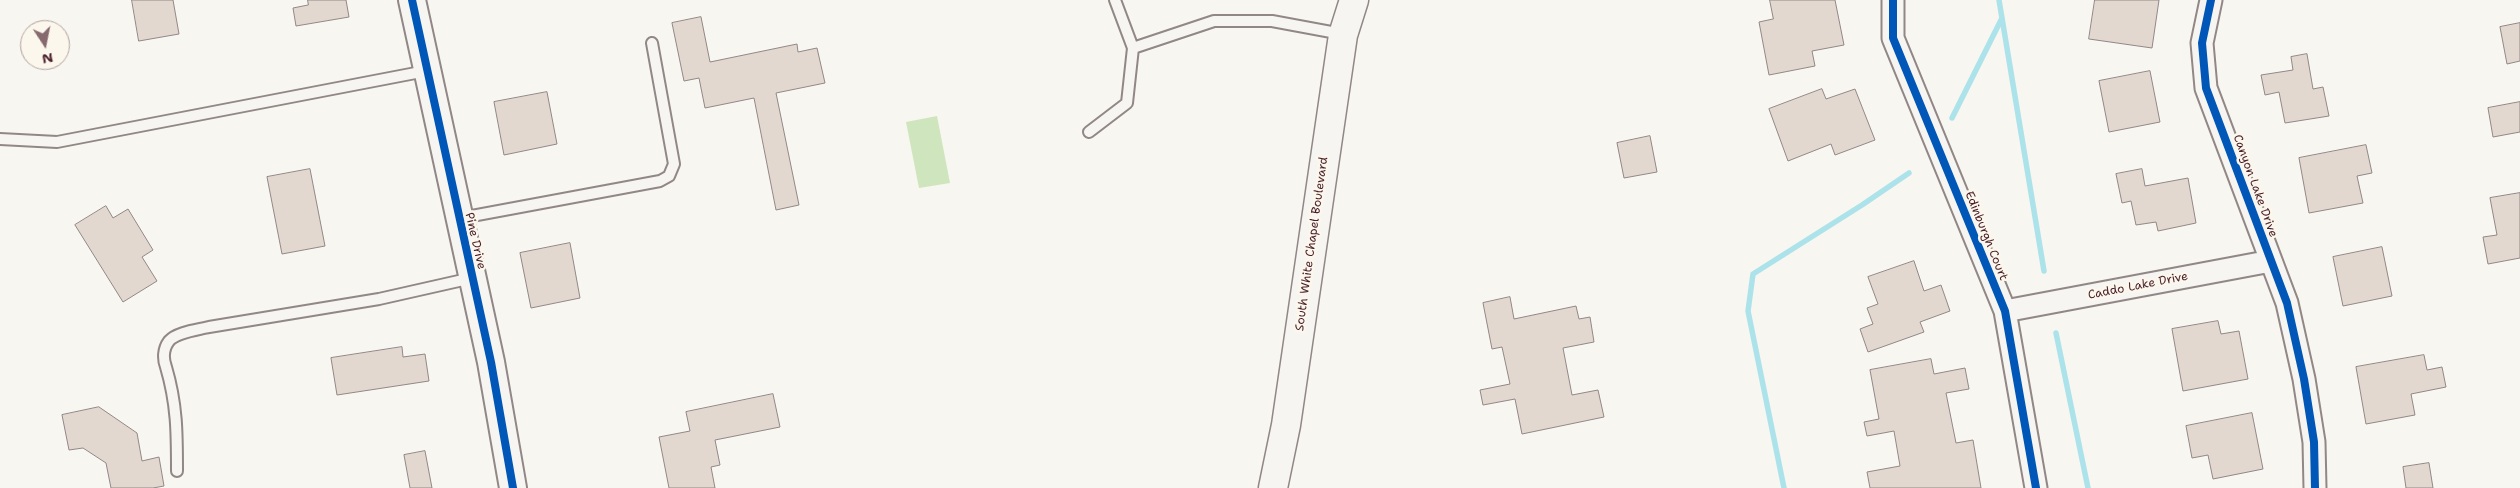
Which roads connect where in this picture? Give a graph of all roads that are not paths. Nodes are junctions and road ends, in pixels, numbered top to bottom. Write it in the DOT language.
graph roads {
  1 [pos="412,0"];
  2 [pos="1115,0"];
  3 [pos="1354,0"];
  4 [pos="1893,0"];
  5 [pos="2211,0"];
  6 [pos="1343,35"];
  7 [pos="652,43"];
  8 [pos="1133,48"];
  9 [pos="426,71"];
  10 [pos="1089,132"];
  11 [pos="0,139"];
  12 [pos="459,218"];
  13 [pos="2271,261"];
  14 [pos="472,278"];
  15 [pos="2005,311"];
  16 [pos="177,471"];
  17 [pos="513,488"];
  18 [pos="1273,488"];
  19 [pos="2036,488"];
  20 [pos="2315,488"];
  1 -- 9 [label="street, Pine Drive"];
  2 -- 8 [label="lane"];
  3 -- 6 [label="main road, South White Chapel Boulevard"];
  4 -- 15 [label="street, Edinburgh Court"];
  5 -- 13 [label="street, Canyon Lake Drive"];
  6 -- 8 [label="lane"];
  6 -- 18 [label="main road, South White Chapel Boulevard"];
  7 -- 12 [label="lane"];
  8 -- 10 [label="lane"];
  9 -- 11 [label="lane"];
  9 -- 12 [label="street, Pine Drive"];
  12 -- 14 [label="street, Pine Drive"];
  13 -- 15 [label="street, Caddo Lake Drive"];
  13 -- 20 [label="street, Canyon Lake Drive"];
  14 -- 16 [label="lane"];
  14 -- 17 [label="street, Pine Drive"];
  15 -- 19 [label="street, Edinburgh Court"];
}
